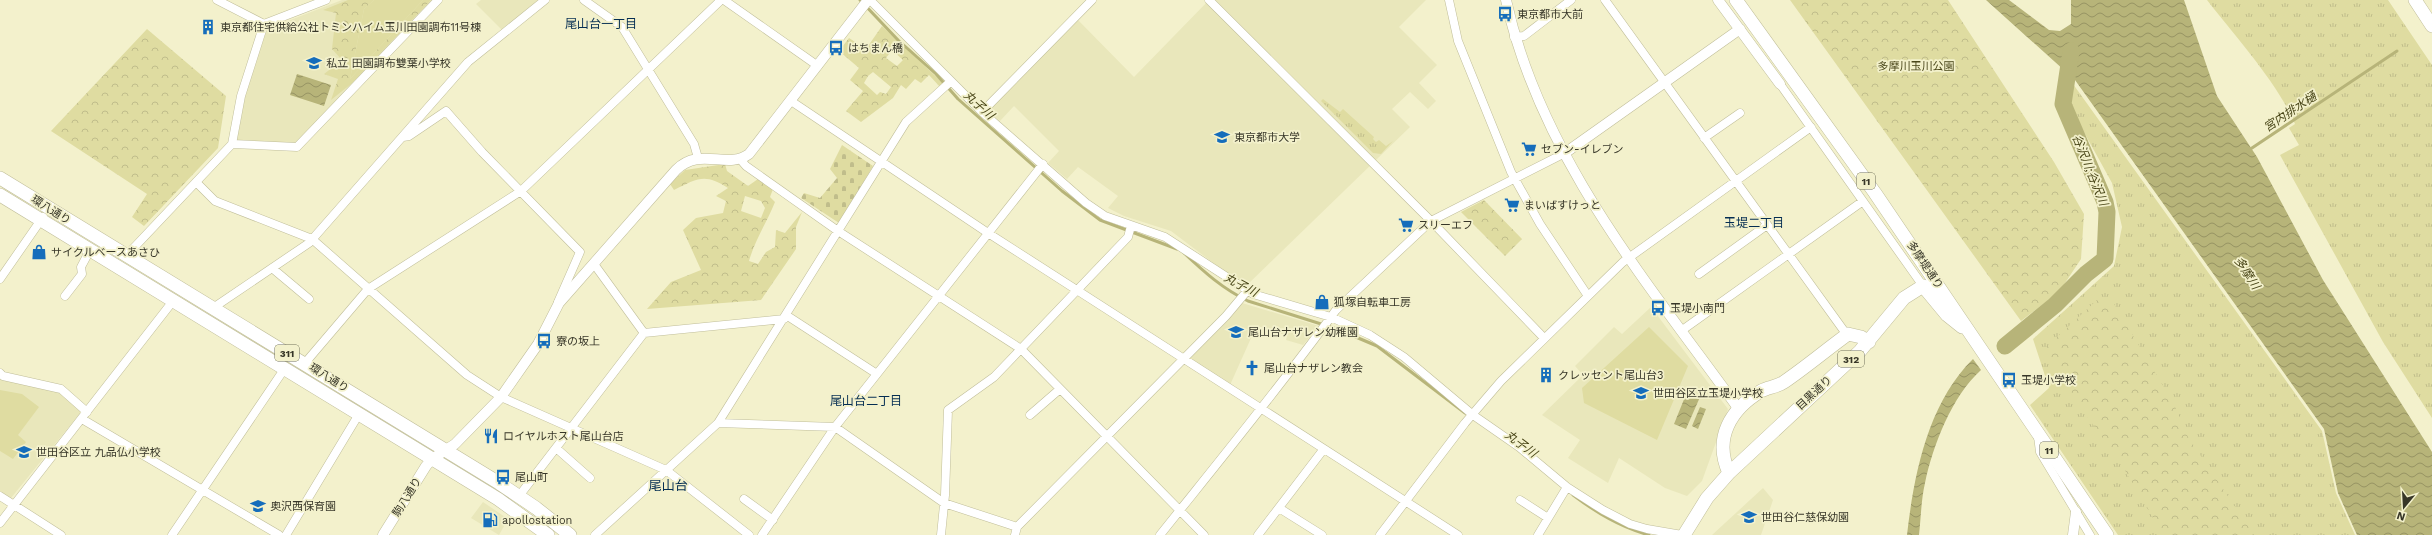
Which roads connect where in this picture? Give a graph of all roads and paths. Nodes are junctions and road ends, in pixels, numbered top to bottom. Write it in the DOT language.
graph roads {
  1 [pos="217,0"];
  2 [pos="326,0"];
  3 [pos="438,0"];
  4 [pos="545,0"];
  5 [pos="584,0"];
  6 [pos="721,0"];
  7 [pos="724,0"];
  8 [pos="1092,0"];
  9 [pos="1209,0"];
  10 [pos="1449,0"];
  11 [pos="1506,0"];
  12 [pos="1572,0"];
  13 [pos="1605,0"];
  14 [pos="1718,0"];
  15 [pos="1736,0"];
  16 [pos="2415,0"];
  17 [pos="867,2"];
  18 [pos="264,24"];
  19 [pos="2432,26"];
  20 [pos="1740,29"];
  21 [pos="1514,37"];
  22 [pos="818,66"];
  23 [pos="647,71"];
  24 [pos="948,83"];
  25 [pos="1664,84"];
  26 [pos="1780,84"];
  27 [pos="791,101"];
  28 [pos="982,112"];
  29 [pos="1740,113"];
  30 [pos="1811,127"];
  31 [pos="402,136"];
  32 [pos="1704,138"];
  33 [pos="232,144"];
  34 [pos="1565,153"];
  35 [pos="698,158"];
  36 [pos="740,159"];
  37 [pos="881,163"];
  38 [pos="1042,165"];
  39 [pos="0,178"];
  40 [pos="1515,179"];
  41 [pos="196,182"];
  42 [pos="1736,182"];
  43 [pos="521,192"];
  44 [pos="0,195"];
  45 [pos="1863,201"];
  46 [pos="48,209"];
  47 [pos="41,221"];
  48 [pos="1431,221"];
  49 [pos="1767,225"];
  50 [pos="1130,230"];
  51 [pos="838,231"];
  52 [pos="988,234"];
  53 [pos="312,239"];
  54 [pos="90,250"];
  55 [pos="1787,255"];
  56 [pos="126,256"];
  57 [pos="1629,259"];
  58 [pos="594,264"];
  59 [pos="272,268"];
  60 [pos="1699,274"];
  61 [pos="0,279"];
  62 [pos="1923,286"];
  63 [pos="368,289"];
  64 [pos="1077,291"];
  65 [pos="65,296"];
  66 [pos="1243,296"];
  67 [pos="1588,296"];
  68 [pos="938,297"];
  69 [pos="309,299"];
  70 [pos="173,301"];
  71 [pos="213,308"];
  72 [pos="556,309"];
  73 [pos="785,317"];
  74 [pos="1330,318"];
  75 [pos="1681,331"];
  76 [pos="1969,331"];
  77 [pos="644,333"];
  78 [pos="1847,335"];
  79 [pos="1544,338"];
  80 [pos="1869,342"];
  81 [pos="1021,349"];
  82 [pos="1183,359"];
  83 [pos="305,363"];
  84 [pos="285,368"];
  85 [pos="0,373"];
  86 [pos="877,374"];
  87 [pos="1060,389"];
  88 [pos="502,397"];
  89 [pos="1738,408"];
  90 [pos="1261,410"];
  91 [pos="359,414"];
  92 [pos="1030,415"];
  93 [pos="84,416"];
  94 [pos="1472,416"];
  95 [pos="718,423"];
  96 [pos="835,427"];
  97 [pos="571,429"];
  98 [pos="2038,433"];
  99 [pos="1106,436"];
  100 [pos="556,448"];
  101 [pos="447,450"];
  102 [pos="1323,450"];
  103 [pos="432,459"];
  104 [pos="666,470"];
  105 [pos="1729,473"];
  106 [pos="590,478"];
  107 [pos="1566,487"];
  108 [pos="203,490"];
  109 [pos="0,496"];
  110 [pos="519,496"];
  111 [pos="744,499"];
  112 [pos="1520,500"];
  113 [pos="1404,502"];
  114 [pos="944,503"];
  115 [pos="14,505"];
  116 [pos="1278,508"];
  117 [pos="1181,510"];
  118 [pos="2076,512"];
  119 [pos="1548,518"];
  120 [pos="772,520"];
  121 [pos="0,523"];
  122 [pos="1016,531"];
  123 [pos="61,535"];
  124 [pos="172,535"];
  125 [pos="279,535"];
  126 [pos="286,535"];
  127 [pos="383,535"];
  128 [pos="548,535"];
  129 [pos="570,535"];
  130 [pos="595,535"];
  131 [pos="749,535"];
  132 [pos="762,535"];
  133 [pos="941,535"];
  134 [pos="1160,535"];
  135 [pos="1204,535"];
  136 [pos="1258,535"];
  137 [pos="1322,535"];
  138 [pos="1380,535"];
  139 [pos="1458,535"];
  140 [pos="1538,535"];
  141 [pos="1683,535"];
  142 [pos="2073,535"];
  143 [pos="2090,535"];
  144 [pos="2107,535"];
  1 -- 18 [label="street"];
  2 -- 18 [label="street"];
  3 -- 33 [label="street"];
  4 -- 31 [label="street"];
  5 -- 23 [label="street"];
  6 -- 23 [label="street"];
  7 -- 22 [label="street"];
  8 -- 28 [label="street"];
  9 -- 48 [label="street"];
  10 -- 40 [label="street"];
  11 -- 21 [label="street"];
  12 -- 21 [label="street"];
  13 -- 25 [label="street"];
  14 -- 20 [label="street"];
  15 -- 76 [label="main road, 多摩堤通り / 11"];
  16 -- 19 [label="main road"];
  17 -- 22 [label="street"];
  17 -- 24 [label="street"];
  18 -- 33 [label="street"];
  20 -- 25 [label="street"];
  20 -- 26 [label="street"];
  21 -- 34 [label="street"];
  22 -- 27 [label="street"];
  23 -- 35 [label="street"];
  23 -- 43 [label="street"];
  24 -- 28 [label="street"];
  24 -- 37 [label="street"];
  25 -- 32 [label="street"];
  25 -- 34 [label="street"];
  26 -- 30 [label="street"];
  27 -- 36 [label="street"];
  27 -- 37 [label="street"];
  28 -- 38 [label="street"];
  29 -- 32 [label="street"];
  30 -- 42 [label="street"];
  30 -- 45 [label="street"];
  31 -- 43 [label="street"];
  31 -- 53 [label="street"];
  32 -- 42 [label="street"];
  33 -- 41 [label="street"];
  34 -- 40 [label="street"];
  34 -- 57 [label="street"];
  35 -- 36 [label="street"];
  35 -- 58 [label="street"];
  36 -- 51 [label="street"];
  37 -- 51 [label="street"];
  37 -- 52 [label="street"];
  38 -- 50 [label="street"];
  38 -- 52 [label="street"];
  39 -- 46 [label="main road, 環八通り / 311"];
  40 -- 48 [label="street"];
  40 -- 67 [label="street"];
  41 -- 53 [label="street"];
  41 -- 56 [label="street"];
  42 -- 49 [label="street"];
  42 -- 57 [label="street"];
  43 -- 63 [label="street"];
  43 -- 72 [label="street"];
  44 -- 47 [label="main road, 環八通り / 311"];
  45 -- 55 [label="street"];
  45 -- 62 [label="street"];
  46 -- 47 [label="street"];
  46 -- 56 [label="main road, 環八通り / 311"];
  47 -- 54 [label="main road, 環八通り / 311"];
  47 -- 61 [label="street"];
  48 -- 74 [label="street"];
  48 -- 79 [label="street"];
  49 -- 55 [label="street"];
  49 -- 60 [label="street"];
  50 -- 64 [label="street"];
  50 -- 66 [label="street"];
  51 -- 68 [label="street"];
  51 -- 73 [label="street"];
  52 -- 64 [label="street"];
  52 -- 68 [label="street"];
  53 -- 59 [label="street"];
  53 -- 63 [label="street"];
  54 -- 65 [label="street"];
  54 -- 70 [label="main road, 環八通り / 311"];
  55 -- 75 [label="street"];
  55 -- 78 [label="street"];
  56 -- 71 [label="main road, 環八通り / 311"];
  57 -- 67 [label="street"];
  57 -- 75 [label="street"];
  58 -- 72 [label="street"];
  58 -- 77 [label="street"];
  59 -- 69 [label="street"];
  59 -- 71 [label="street"];
  62 -- 76 [label="main road"];
  62 -- 80 [label="main road, 目黒通り / 312"];
  63 -- 83 [label="street"];
  63 -- 88 [label="street"];
  64 -- 81 [label="street"];
  64 -- 82 [label="street"];
  66 -- 74 [label="street"];
  66 -- 82 [label="street"];
  67 -- 79 [label="street"];
  68 -- 81 [label="street"];
  68 -- 86 [label="street"];
  70 -- 84 [label="main road, 環八通り / 311"];
  70 -- 93 [label="street"];
  71 -- 83 [label="main road, 環八通り / 311"];
  72 -- 88 [label="street"];
  73 -- 77 [label="street"];
  73 -- 86 [label="street"];
  73 -- 95 [label="street"];
  74 -- 90 [label="street"];
  74 -- 94 [label="street"];
  75 -- 89 [label="street"];
  76 -- 98 [label="main road, 多摩堤通り / 11"];
  77 -- 97 [label="street"];
  78 -- 80 [label="main road, 312"];
  78 -- 89 [label="main road, 312"];
  79 -- 94 [label="street"];
  80 -- 105 [label="main road, 目黒通り / 312"];
  81 -- 87 [label="street"];
  81 -- 114 [label="street"];
  82 -- 90 [label="street"];
  82 -- 99 [label="street"];
  83 -- 101 [label="main road, 環八通り / 311"];
  84 -- 91 [label="main road, 環八通り / 311"];
  84 -- 108 [label="street"];
  85 -- 93 [label="street"];
  86 -- 96 [label="street"];
  87 -- 92 [label="street"];
  87 -- 99 [label="street"];
  88 -- 97 [label="street"];
  88 -- 101 [label="street"];
  89 -- 105 [label="main road, 312"];
  90 -- 102 [label="street"];
  90 -- 117 [label="street"];
  91 -- 103 [label="main road, 環八通り / 311"];
  91 -- 126 [label="street"];
  93 -- 108 [label="street"];
  93 -- 115 [label="street"];
  94 -- 107 [label="street"];
  94 -- 113 [label="street"];
  95 -- 96 [label="street"];
  95 -- 104 [label="street"];
  96 -- 114 [label="street"];
  96 -- 120 [label="street"];
  97 -- 100 [label="street"];
  97 -- 104 [label="street"];
  98 -- 118 [label="street"];
  98 -- 144 [label="main road, 多摩堤通り / 11"];
  99 -- 117 [label="street"];
  99 -- 122 [label="street"];
  100 -- 106 [label="street"];
  100 -- 110 [label="street"];
  101 -- 103 [label="street"];
  101 -- 110 [label="main road, 環八通り / 311"];
  102 -- 113 [label="street"];
  102 -- 116 [label="street"];
  103 -- 127 [label="street, 駒八通り"];
  103 -- 128 [label="main road, 環八通り / 311"];
  104 -- 130 [label="street"];
  104 -- 131 [label="street"];
  105 -- 141 [label="main road, 目黒通り / 312"];
  107 -- 119 [label="street"];
  107 -- 141 [label="street"];
  108 -- 124 [label="street"];
  108 -- 125 [label="street"];
  109 -- 115 [label="street"];
  110 -- 129 [label="main road, 環八通り / 311"];
  111 -- 120 [label="street"];
  112 -- 119 [label="street"];
  113 -- 138 [label="street"];
  113 -- 139 [label="street"];
  114 -- 122 [label="street"];
  114 -- 133 [label="street"];
  115 -- 121 [label="street"];
  115 -- 123 [label="street"];
  116 -- 136 [label="street"];
  116 -- 137 [label="street"];
  117 -- 134 [label="street"];
  117 -- 135 [label="street"];
  118 -- 142 [label="street"];
  118 -- 143 [label="street"];
  119 -- 140 [label="street"];
  120 -- 132 [label="street"];
}
